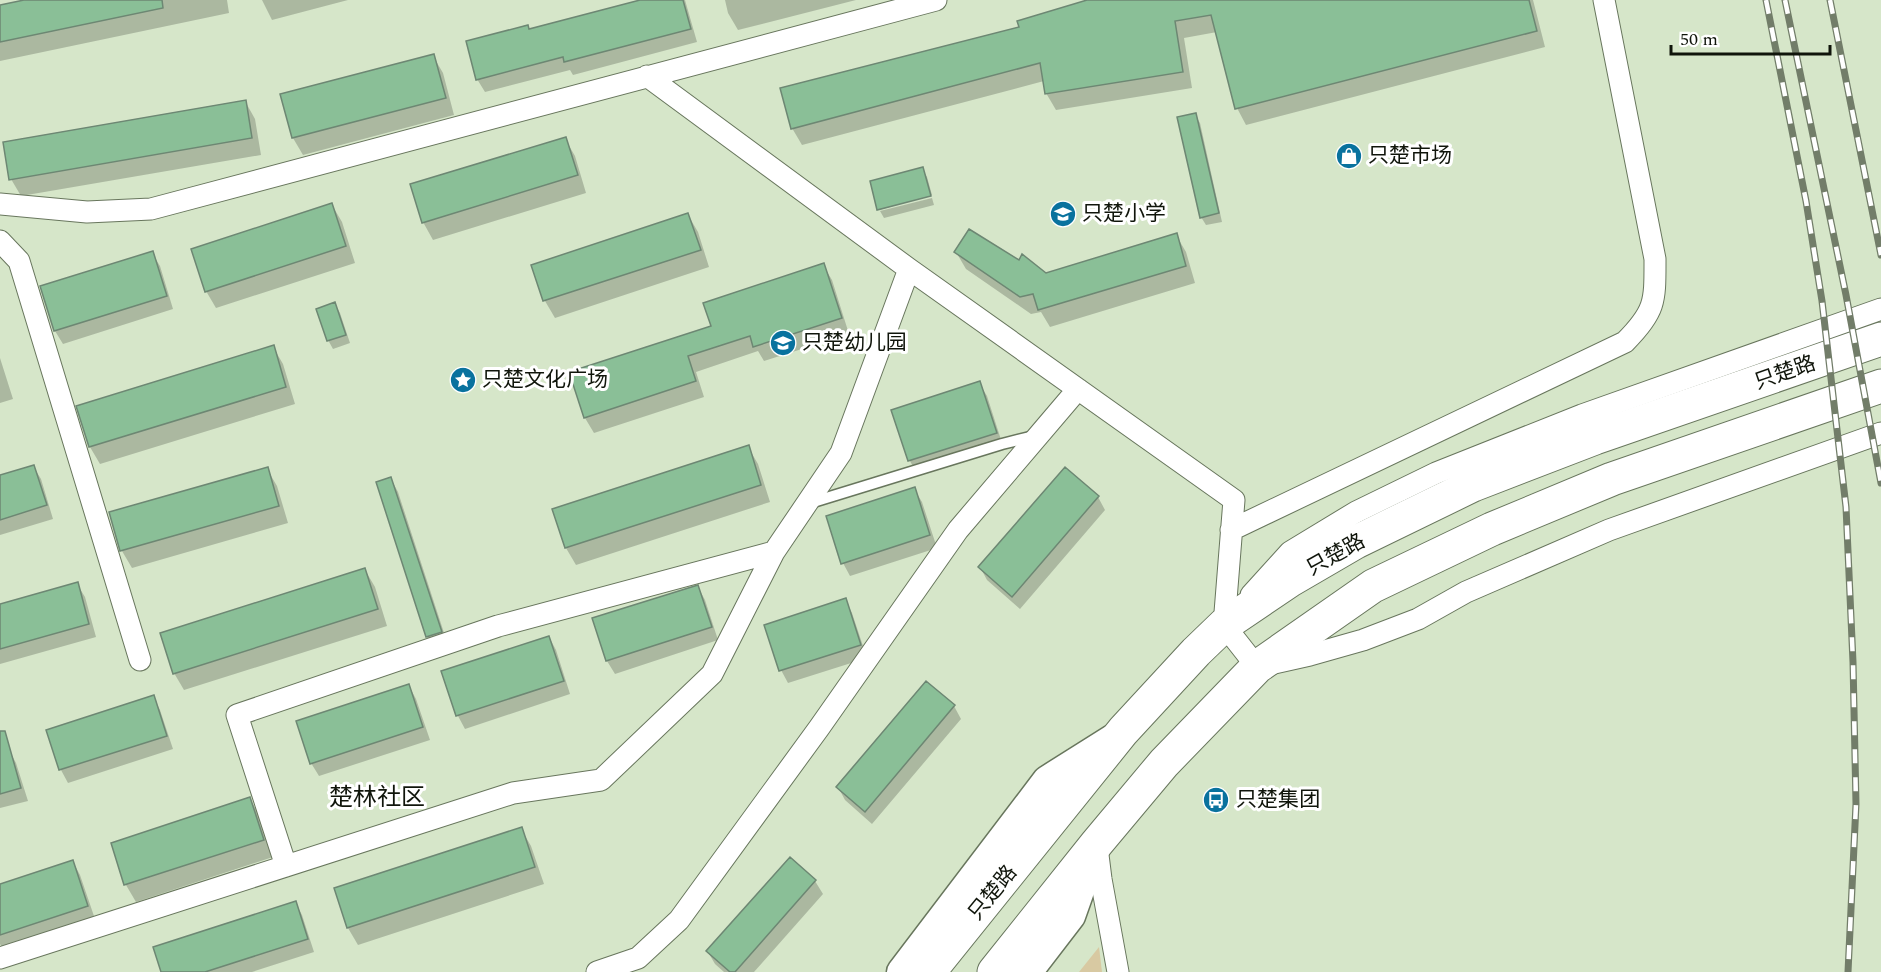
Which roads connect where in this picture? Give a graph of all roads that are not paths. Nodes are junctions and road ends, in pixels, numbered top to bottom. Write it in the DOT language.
graph roads {
  1 [pos="936,0"];
  2 [pos="1604,0"];
  3 [pos="647,76"];
  4 [pos="0,204"];
  5 [pos="0,241"];
  6 [pos="909,269"];
  7 [pos="1881,309"];
  8 [pos="1881,339"];
  9 [pos="1881,386"];
  10 [pos="1078,389"];
  11 [pos="1881,433"];
  12 [pos="1040,435"];
  13 [pos="806,504"];
  14 [pos="1231,530"];
  15 [pos="774,552"];
  16 [pos="1224,625"];
  17 [pos="141,660"];
  18 [pos="1257,667"];
  19 [pos="1124,731"];
  20 [pos="1097,843"];
  21 [pos="286,866"];
  22 [pos="0,958"];
  23 [pos="597,972"];
  24 [pos="901,972"];
  25 [pos="929,972"];
  26 [pos="994,972"];
  27 [pos="1028,972"];
  28 [pos="1118,972"];
  1 -- 3 [label="street"];
  2 -- 14 [label="street"];
  3 -- 4 [label="street"];
  3 -- 6 [label="street"];
  5 -- 17 [label="street"];
  6 -- 10 [label="street"];
  6 -- 13 [label="street"];
  7 -- 16 [label="street"];
  8 -- 16 [label="highway, 只楚路"];
  9 -- 18 [label="highway, 只楚路"];
  10 -- 12 [label="street"];
  10 -- 14 [label="street"];
  11 -- 18 [label="street"];
  12 -- 13 [label="lane"];
  12 -- 23 [label="street"];
  13 -- 15 [label="street"];
  14 -- 16 [label="street"];
  15 -- 21 [label="street"];
  15 -- 21 [label="street"];
  16 -- 18 [label="street"];
  16 -- 19 [label="highway, 只楚路"];
  18 -- 20 [label="highway, 只楚路"];
  19 -- 24 [label="main road"];
  19 -- 25 [label="highway, 只楚路"];
  20 -- 26 [label="highway, 只楚路"];
  20 -- 27 [label="main road"];
  20 -- 28 [label="street"];
  21 -- 22 [label="street"];
}
